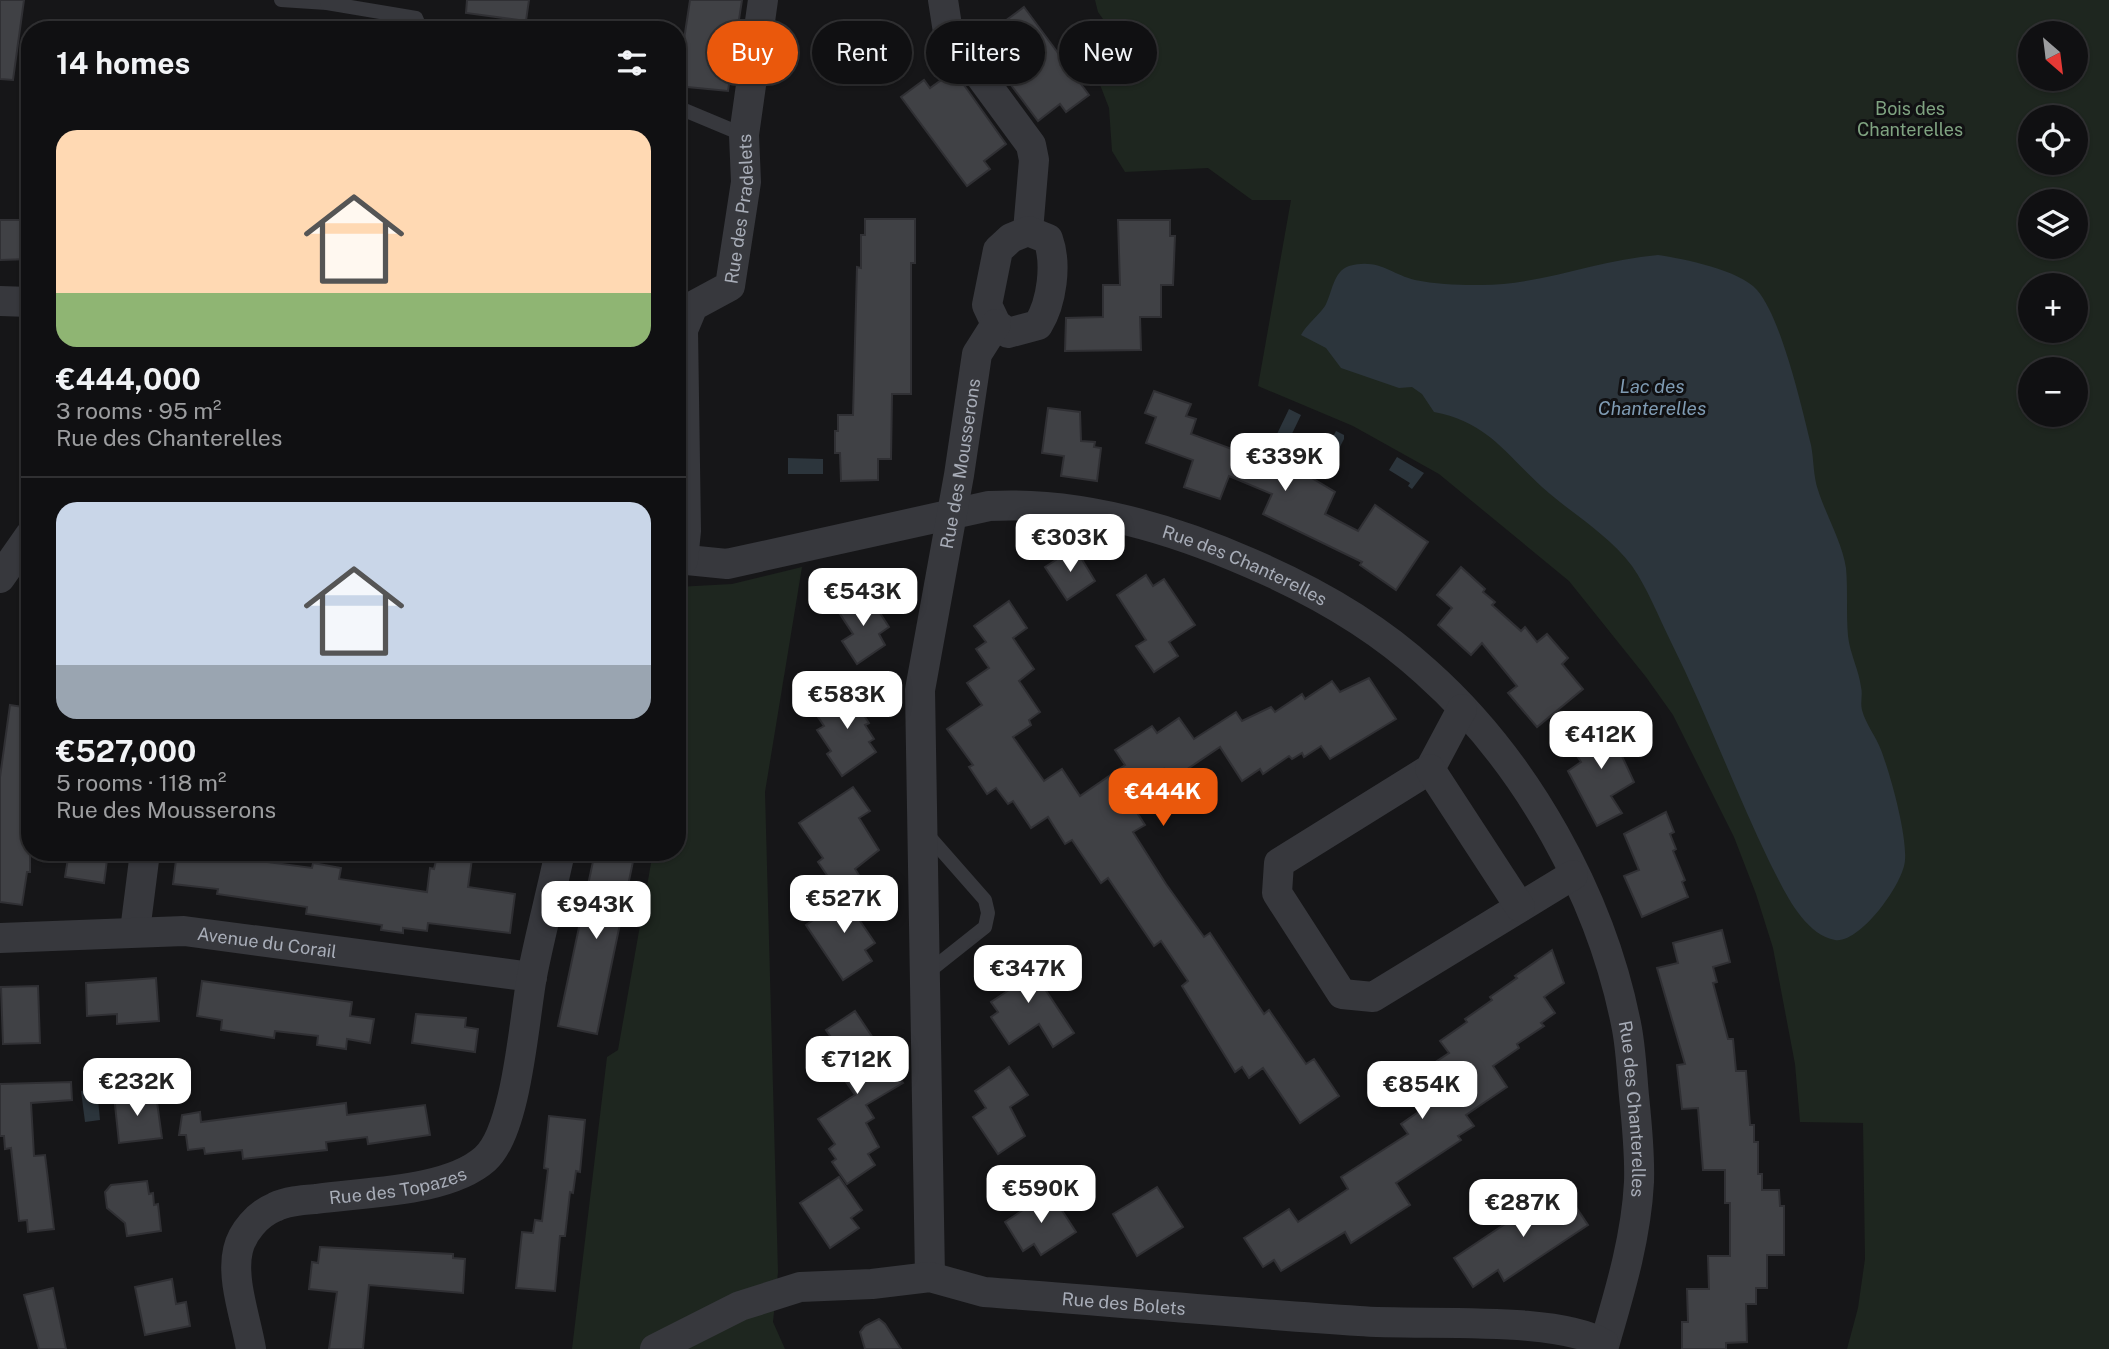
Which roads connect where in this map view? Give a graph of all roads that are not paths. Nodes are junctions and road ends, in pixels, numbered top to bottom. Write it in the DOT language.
graph roads {
  1 [pos="281,0"];
  2 [pos="762,0"];
  3 [pos="943,0"];
  4 [pos="327,2"];
  5 [pos="417,21"];
  6 [pos="686,111"];
  7 [pos="744,135"];
  8 [pos="1028,232"];
  9 [pos="0,301"];
  10 [pos="21,302"];
  11 [pos="686,303"];
  12 [pos="996,324"];
  13 [pos="951,515"];
  14 [pos="21,548"];
  15 [pos="686,561"];
  16 [pos="0,578"];
  17 [pos="1462,709"];
  18 [pos="1430,769"];
  19 [pos="922,827"];
  20 [pos="144,861"];
  21 [pos="558,861"];
  22 [pos="1573,875"];
  23 [pos="1520,907"];
  24 [pos="135,931"];
  25 [pos="0,938"];
  26 [pos="924,976"];
  27 [pos="532,977"];
  28 [pos="930,1277"];
  29 [pos="1604,1347"];
  30 [pos="251,1349"];
  31 [pos="655,1349"];
  1 -- 4 [label="lane"];
  2 -- 7 [label="street, Rue des Pradelets"];
  3 -- 8 [label="street"];
  4 -- 5 [label="lane"];
  6 -- 7 [label="lane"];
  7 -- 11 [label="street, Rue des Pradelets"];
  8 -- 12 [label="street"];
  8 -- 12 [label="street"];
  9 -- 10 [label="street"];
  12 -- 13 [label="street, Rue des Mousserons"];
  13 -- 15 [label="street, Rue des Chanterelles"];
  13 -- 17 [label="street, Rue des Chanterelles"];
  13 -- 19 [label="street, Rue des Mousserons"];
  14 -- 16 [label="street"];
  17 -- 18 [label="street"];
  17 -- 22 [label="street, Rue des Chanterelles"];
  18 -- 23 [label="street"];
  18 -- 23 [label="street"];
  19 -- 26 [label="street, Rue des Mousserons"];
  19 -- 26 [label="lane"];
  20 -- 24 [label="street"];
  21 -- 27 [label="street, Rue des Topazes"];
  22 -- 23 [label="street"];
  22 -- 29 [label="street, Rue des Chanterelles"];
  24 -- 25 [label="street, Avenue du Corail"];
  24 -- 27 [label="street, Avenue du Corail"];
  26 -- 28 [label="street, Rue des Mousserons"];
  27 -- 30 [label="street, Rue des Topazes"];
  28 -- 29 [label="street, Rue des Bolets"];
  28 -- 31 [label="street, Rue des Bolets"];
}
